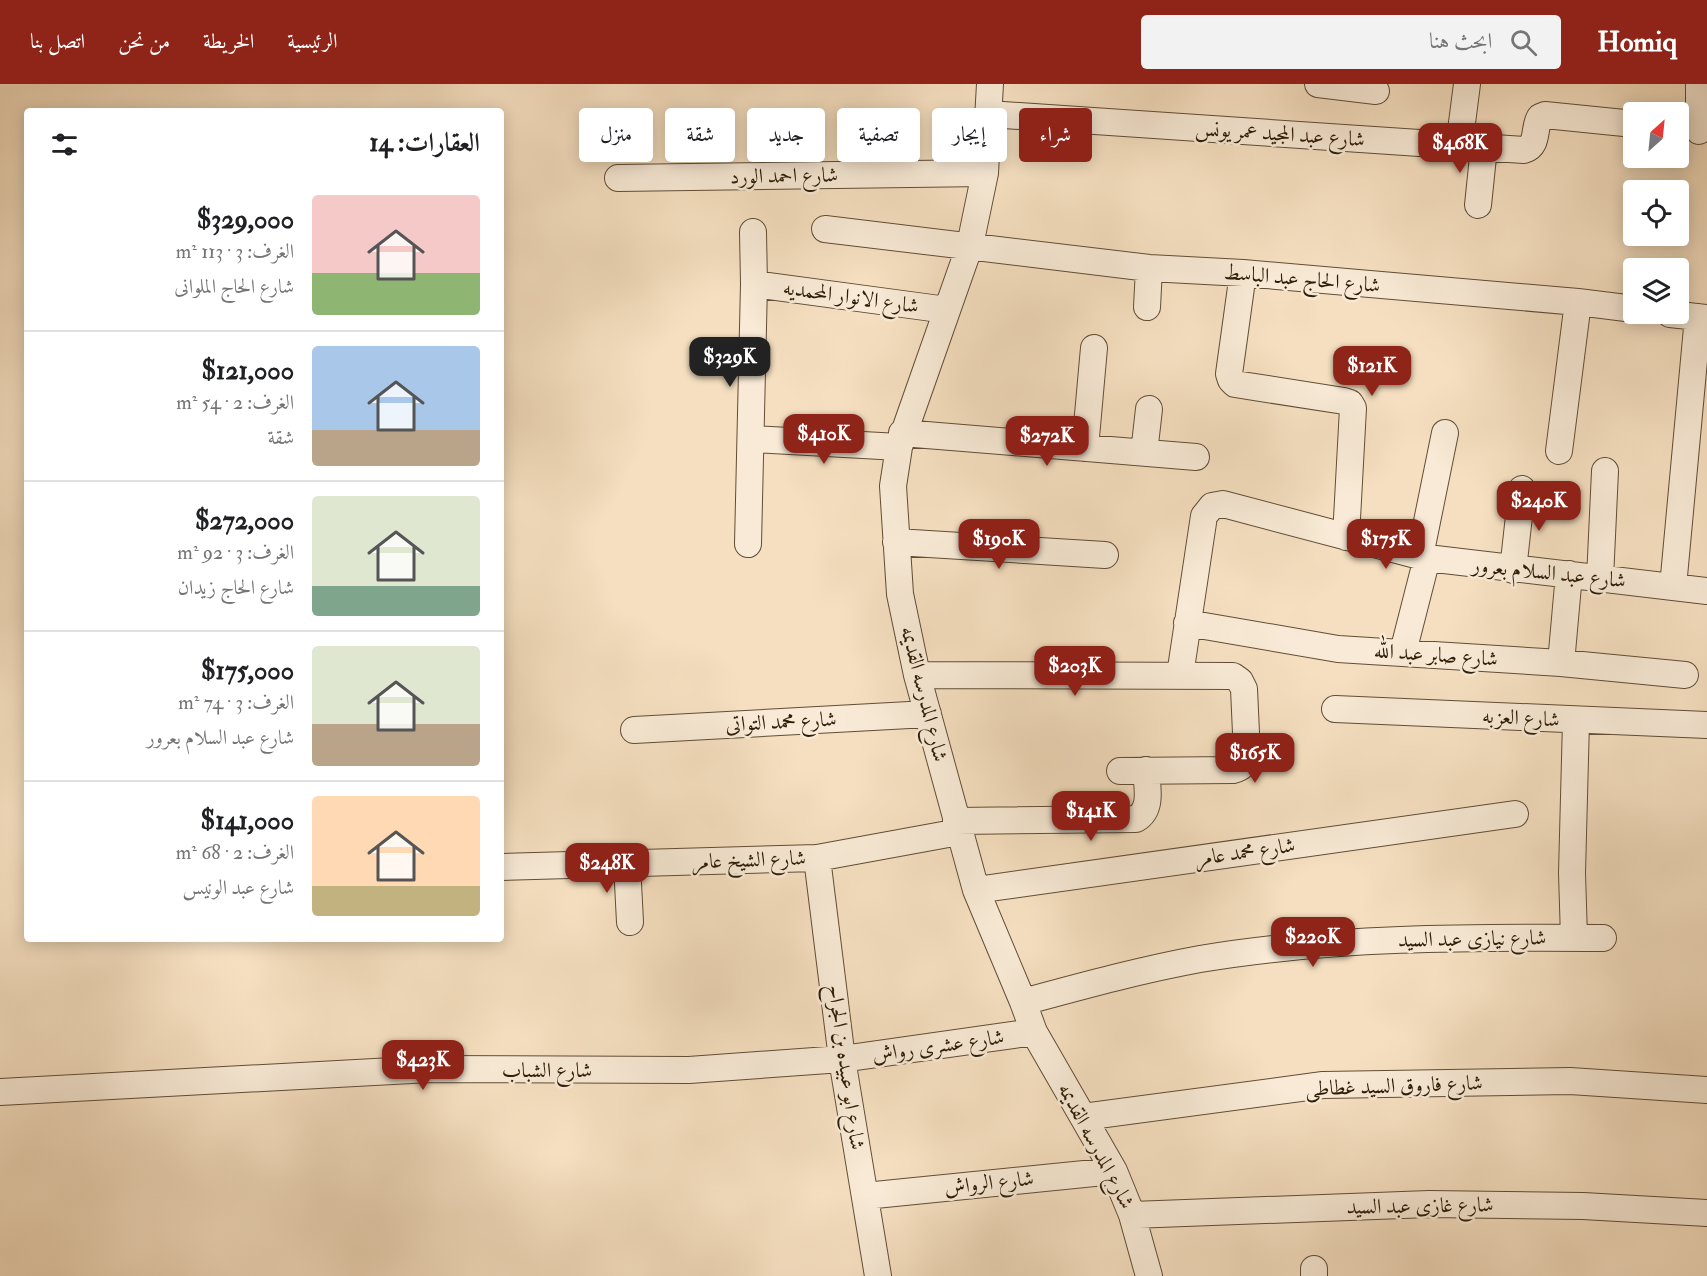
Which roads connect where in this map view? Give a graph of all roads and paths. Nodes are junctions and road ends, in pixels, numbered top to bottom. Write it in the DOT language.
graph roads {
  1 [pos="990,84"];
  2 [pos="1318,84"];
  3 [pos="1467,84"];
  4 [pos="1699,84"];
  5 [pos="1376,91"];
  6 [pos="989,108"];
  7 [pos="1007,115"];
  8 [pos="1623,123"];
  9 [pos="1695,131"];
  10 [pos="1459,146"];
  11 [pos="1484,147"];
  12 [pos="986,162"];
  13 [pos="985,173"];
  14 [pos="618,178"];
  15 [pos="1478,205"];
  16 [pos="825,229"];
  17 [pos="753,232"];
  18 [pos="970,245"];
  19 [pos="1149,268"];
  20 [pos="1243,273"];
  21 [pos="754,284"];
  22 [pos="1578,302"];
  23 [pos="1148,307"];
  24 [pos="1623,308"];
  25 [pos="947,310"];
  26 [pos="1702,317"];
  27 [pos="1094,348"];
  28 [pos="1149,409"];
  29 [pos="1445,433"];
  30 [pos="751,439"];
  31 [pos="900,440"];
  32 [pos="1085,448"];
  33 [pos="1559,451"];
  34 [pos="1144,453"];
  35 [pos="1196,457"];
  36 [pos="1605,471"];
  37 [pos="1522,489"];
  38 [pos="1346,537"];
  39 [pos="896,542"];
  40 [pos="748,544"];
  41 [pos="1105,555"];
  42 [pos="1423,557"];
  43 [pos="1513,570"];
  44 [pos="1569,574"];
  45 [pos="1600,579"];
  46 [pos="1673,587"];
  47 [pos="1707,591"];
  48 [pos="1188,623"];
  49 [pos="1403,652"];
  50 [pos="1561,663"];
  51 [pos="917,675"];
  52 [pos="1180,675"];
  53 [pos="1685,675"];
  54 [pos="1335,710"];
  55 [pos="928,714"];
  56 [pos="1576,721"];
  57 [pos="1707,725"];
  58 [pos="634,730"];
  59 [pos="1146,770"];
  60 [pos="1120,771"];
  61 [pos="1515,814"];
  62 [pos="958,827"];
  63 [pos="817,858"];
  64 [pos="627,864"];
  65 [pos="504,867"];
  66 [pos="976,890"];
  67 [pos="630,922"];
  68 [pos="1574,938"];
  69 [pos="1603,938"];
  70 [pos="1023,1002"];
  71 [pos="1034,1032"];
  72 [pos="842,1059"];
  73 [pos="1707,1090"];
  74 [pos="0,1092"];
  75 [pos="1083,1117"];
  76 [pos="1114,1171"];
  77 [pos="865,1196"];
  78 [pos="1707,1213"];
  79 [pos="1132,1215"];
  80 [pos="878,1276"];
  81 [pos="1149,1276"];
  1 -- 6 [label="street, شارع المدرسه القديمه"];
  2 -- 5 [label="street"];
  3 -- 10 [label="street"];
  4 -- 9 [label="street"];
  7 -- 10 [label="street, شارع عبد المجيد عمر يونس"];
  8 -- 11 [label="street, شارع عبد المجيد عمر يونس"];
  10 -- 11 [label="street, شارع عبد المجيد عمر يونس"];
  11 -- 15 [label="street"];
  12 -- 13 [label="street, شارع المدرسه القديمه"];
  13 -- 14 [label="street, شارع احمد الورد"];
  13 -- 18 [label="street, شارع المدرسه القديمه"];
  16 -- 18 [label="street, شارع الحاج عبد الباسط"];
  17 -- 21 [label="street"];
  18 -- 19 [label="street, شارع الحاج عبد الباسط"];
  18 -- 25 [label="street, شارع المدرسه القديمه"];
  19 -- 20 [label="street, شارع الحاج عبد الباسط"];
  19 -- 23 [label="street"];
  20 -- 22 [label="street, شارع الحاج عبد الباسط"];
  20 -- 38 [label="street"];
  21 -- 25 [label="street, شارع الانوار المحمديه"];
  21 -- 30 [label="street"];
  22 -- 24 [label="street, شارع الحاج عبد الباسط"];
  22 -- 33 [label="street"];
  25 -- 31 [label="street, شارع المدرسه القديمه"];
  26 -- 46 [label="street"];
  27 -- 32 [label="street"];
  28 -- 34 [label="street"];
  29 -- 42 [label="street"];
  30 -- 31 [label="street"];
  30 -- 40 [label="street"];
  31 -- 32 [label="street"];
  31 -- 39 [label="street, شارع المدرسه القديمه"];
  32 -- 34 [label="street"];
  34 -- 35 [label="street"];
  36 -- 45 [label="street"];
  37 -- 43 [label="street"];
  38 -- 42 [label="street, شارع عبد السلام بعرور"];
  38 -- 48 [label="street, شارع عبد السلام بعرور"];
  39 -- 41 [label="street"];
  39 -- 51 [label="street, شارع المدرسه القديمه"];
  42 -- 43 [label="street, شارع عبد السلام بعرور"];
  42 -- 49 [label="street"];
  43 -- 44 [label="street, شارع عبد السلام بعرور"];
  44 -- 45 [label="street, شارع عبد السلام بعرور"];
  44 -- 50 [label="street"];
  45 -- 46 [label="street, شارع عبد السلام بعرور"];
  46 -- 47 [label="street, شارع عبد السلام بعرور"];
  48 -- 49 [label="street, شارع صابر عبد الله"];
  48 -- 52 [label="street, شارع عبد السلام بعرور"];
  49 -- 50 [label="street, شارع صابر عبد الله"];
  50 -- 53 [label="street, شارع صابر عبد الله"];
  51 -- 52 [label="street"];
  51 -- 55 [label="street, شارع المدرسه القديمه"];
  52 -- 59 [label="street"];
  54 -- 56 [label="street, شارع العزبه"];
  55 -- 58 [label="street, شارع محمد التواتى"];
  55 -- 62 [label="street, شارع المدرسه القديمه"];
  56 -- 57 [label="street, شارع العزبه"];
  56 -- 68 [label="street"];
  59 -- 60 [label="street"];
  59 -- 62 [label="street, شارع الشيخ عامر"];
  61 -- 66 [label="street, شارع محمد عامر"];
  62 -- 63 [label="street, شارع الشيخ عامر"];
  62 -- 66 [label="street, شارع المدرسه القديمه"];
  63 -- 64 [label="street, شارع الشيخ عامر"];
  63 -- 72 [label="street, شارع ابو عبيده بن الجراح"];
  64 -- 65 [label="street, شارع الشيخ عامر"];
  64 -- 67 [label="street"];
  66 -- 70 [label="street, شارع المدرسه القديمه"];
  68 -- 69 [label="street, شارع نيازى عبد السيد"];
  68 -- 70 [label="street, شارع نيازى عبد السيد"];
  70 -- 71 [label="street, شارع المدرسه القديمه"];
  71 -- 72 [label="street, شارع عشرى رواش"];
  71 -- 75 [label="street, شارع المدرسه القديمه"];
  72 -- 74 [label="street, شارع الشباب"];
  72 -- 77 [label="street, شارع ابو عبيده بن الجراح"];
  73 -- 75 [label="street, شارع فاروق السيد غطاطى"];
  75 -- 76 [label="street, شارع المدرسه القديمه"];
  76 -- 77 [label="street, شارع الرواش"];
  76 -- 79 [label="street, شارع المدرسه القديمه"];
  77 -- 80 [label="street, شارع ابو عبيده بن الجراح"];
  78 -- 79 [label="street, شارع غازى عبد السيد"];
  79 -- 81 [label="street, شارع المدرسه القديمه"];
}
